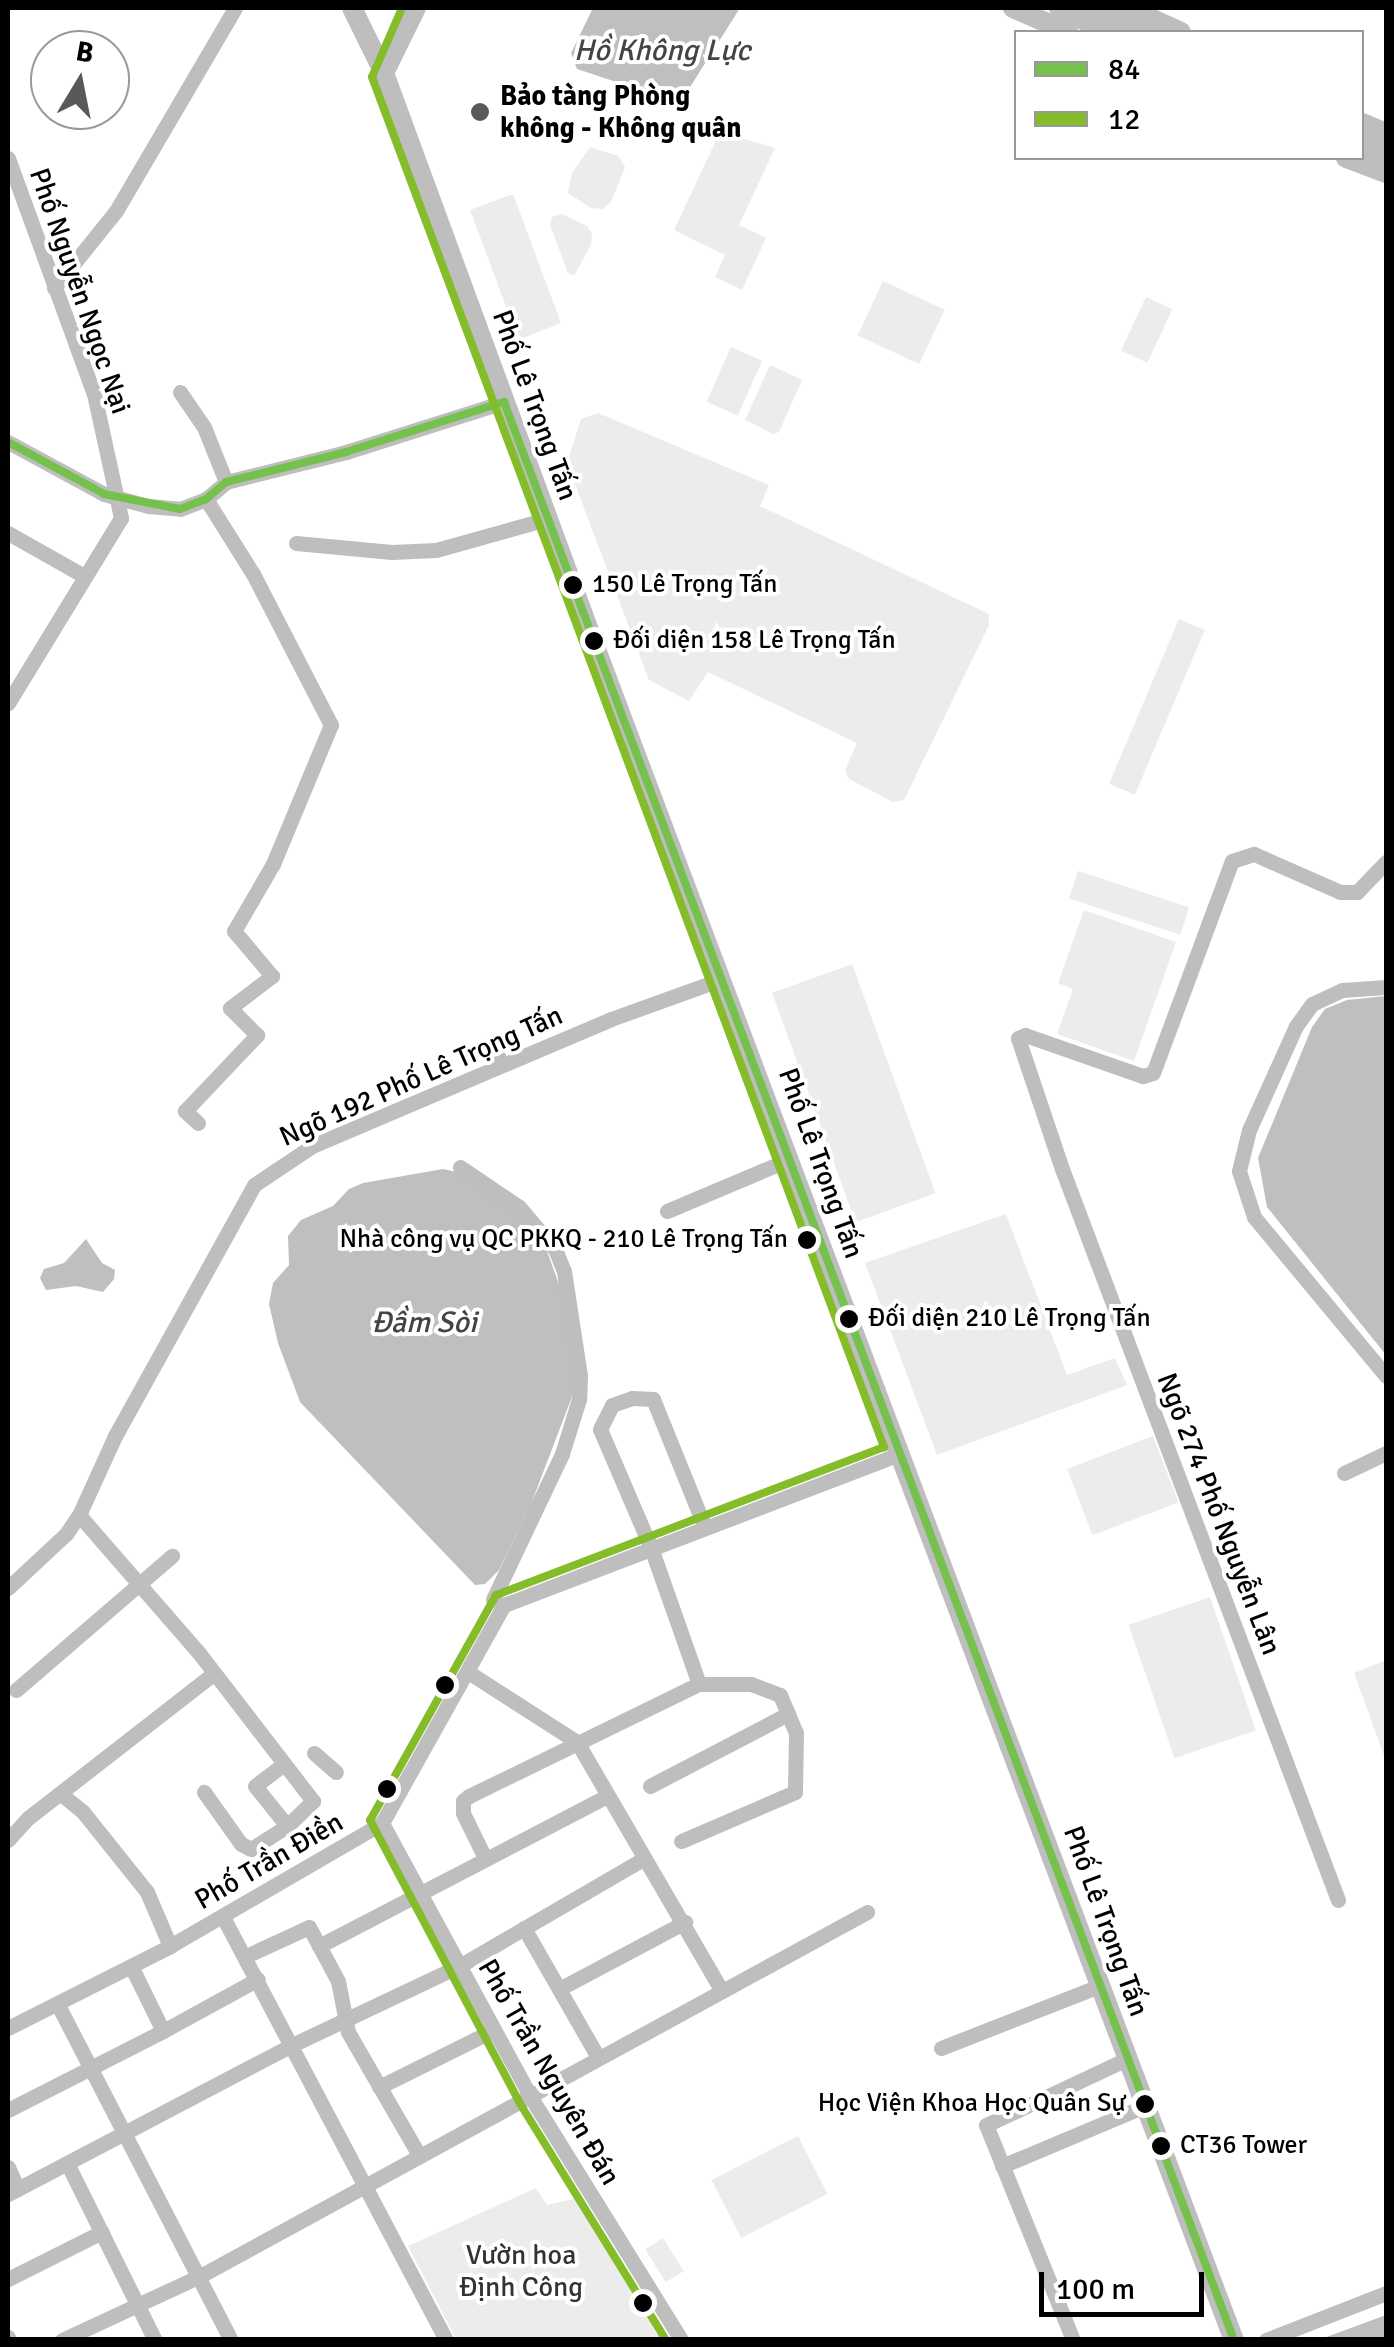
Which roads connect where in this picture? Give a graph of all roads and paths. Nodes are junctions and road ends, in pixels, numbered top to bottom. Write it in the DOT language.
graph roads {
  1 [pos="235,8"];
  2 [pos="352,8"];
  3 [pos="416,8"];
  4 [pos="1014,8"];
  5 [pos="1060,8"];
  6 [pos="1095,8"];
  7 [pos="1128,8"];
  8 [pos="1064,30"];
  9 [pos="1109,30"];
  10 [pos="1144,30"];
  11 [pos="1177,30"];
  12 [pos="384,73"];
  13 [pos="1364,144"];
  14 [pos="8,158"];
  15 [pos="1384,163"];
  16 [pos="54,288"];
  17 [pos="180,392"];
  18 [pos="504,402"];
  19 [pos="8,443"];
  20 [pos="226,482"];
  21 [pos="118,498"];
  22 [pos="206,500"];
  23 [pos="547,518"];
  24 [pos="8,533"];
  25 [pos="296,543"];
  26 [pos="84,576"];
  27 [pos="8,703"];
  28 [pos="1386,862"];
  29 [pos="722,979"];
  30 [pos="1386,987"];
  31 [pos="492,1042"];
  32 [pos="502,1065"];
  33 [pos="198,1123"];
  34 [pos="790,1159"];
  35 [pos="460,1167"];
  36 [pos="667,1210"];
  37 [pos="1386,1376"];
  38 [pos="1386,1452"];
  39 [pos="900,1454"];
  40 [pos="1344,1472"];
  41 [pos="79,1516"];
  42 [pos="706,1528"];
  43 [pos="651,1548"];
  44 [pos="172,1556"];
  45 [pos="141,1587"];
  46 [pos="8,1588"];
  47 [pos="493,1599"];
  48 [pos="468,1672"];
  49 [pos="213,1674"];
  50 [pos="699,1684"];
  51 [pos="16,1690"];
  52 [pos="788,1714"];
  53 [pos="577,1742"];
  54 [pos="314,1752"];
  55 [pos="284,1764"];
  56 [pos="336,1772"];
  57 [pos="650,1786"];
  58 [pos="204,1792"];
  59 [pos="61,1794"];
  60 [pos="607,1796"];
  61 [pos="382,1824"];
  62 [pos="286,1826"];
  63 [pos="8,1840"];
  64 [pos="681,1841"];
  65 [pos="485,1858"];
  66 [pos="644,1859"];
  67 [pos="420,1893"];
  68 [pos="1338,1900"];
  69 [pos="868,1912"];
  70 [pos="223,1917"];
  71 [pos="685,1922"];
  72 [pos="524,1928"];
  73 [pos="170,1946"];
  74 [pos="319,1946"];
  75 [pos="246,1956"];
  76 [pos="131,1966"];
  77 [pos="460,1966"];
  78 [pos="258,1980"];
  79 [pos="1100,1986"];
  80 [pos="559,1989"];
  81 [pos="722,1991"];
  82 [pos="58,2005"];
  83 [pos="347,2020"];
  84 [pos="8,2028"];
  85 [pos="494,2030"];
  86 [pos="164,2031"];
  87 [pos="292,2045"];
  88 [pos="941,2048"];
  89 [pos="598,2056"];
  90 [pos="1127,2059"];
  91 [pos="92,2068"];
  92 [pos="380,2088"];
  93 [pos="530,2096"];
  94 [pos="1145,2106"];
  95 [pos="8,2110"];
  96 [pos="127,2131"];
  97 [pos="419,2155"];
  98 [pos="67,2162"];
  99 [pos="1002,2166"];
  100 [pos="8,2167"];
  101 [pos="368,2186"];
  102 [pos="12,2191"];
  103 [pos="102,2232"];
  104 [pos="200,2276"];
  105 [pos="8,2279"];
  106 [pos="1386,2293"];
  107 [pos="137,2304"];
  108 [pos="62,2340"];
  109 [pos="155,2340"];
  110 [pos="231,2340"];
  111 [pos="446,2340"];
  112 [pos="681,2340"];
  113 [pos="1072,2340"];
  114 [pos="1234,2340"];
  115 [pos="1266,2340"];
  1 -- 16 [label="street"];
  2 -- 12 [label="main road, Phố Lê Trọng Tấn"];
  3 -- 12 [label="main road"];
  4 -- 8 [label="main road"];
  5 -- 9 [label="highway"];
  6 -- 10 [label="highway"];
  7 -- 11 [label="main road"];
  12 -- 18 [label="main road, Phố Lê Trọng Tấn"];
  13 -- 15 [label="highway"];
  14 -- 16 [label="street, Phố Nguyễn Ngọc Nại"];
  16 -- 21 [label="street, Phố Nguyễn Ngọc Nại"];
  17 -- 20 [label="street"];
  18 -- 20 [label="street"];
  18 -- 23 [label="main road, Phố Lê Trọng Tấn"];
  19 -- 21 [label="street"];
  20 -- 22 [label="street"];
  21 -- 22 [label="street"];
  21 -- 26 [label="street"];
  22 -- 33 [label="street"];
  23 -- 25 [label="street"];
  23 -- 29 [label="main road, Phố Lê Trọng Tấn"];
  24 -- 26 [label="street"];
  26 -- 27 [label="street"];
  28 -- 68 [label="street, Ngõ 274 Phố Nguyễn Lân"];
  29 -- 32 [label="street, Ngõ 192 Phố Lê Trọng Tấn"];
  29 -- 34 [label="main road, Phố Lê Trọng Tấn"];
  30 -- 37 [label="street"];
  31 -- 32 [label="street"];
  32 -- 41 [label="street, Ngõ 192 Phố Lê Trọng Tấn"];
  34 -- 36 [label="street"];
  34 -- 39 [label="main road, Phố Lê Trọng Tấn"];
  35 -- 47 [label="street"];
  38 -- 40 [label="street"];
  39 -- 42 [label="street, Phố Trần Điền"];
  39 -- 79 [label="main road, Phố Lê Trọng Tấn"];
  41 -- 45 [label="street"];
  41 -- 46 [label="street, Ngõ 192 Phố Lê Trọng Tấn"];
  42 -- 43 [label="street, Phố Trần Điền"];
  42 -- 43 [label="street"];
  43 -- 48 [label="street, Phố Trần Điền"];
  43 -- 50 [label="street"];
  44 -- 45 [label="street"];
  45 -- 49 [label="street"];
  45 -- 51 [label="street"];
  48 -- 53 [label="street"];
  48 -- 61 [label="street, Phố Trần Điền"];
  49 -- 55 [label="street"];
  49 -- 59 [label="street"];
  50 -- 52 [label="street"];
  50 -- 53 [label="street"];
  52 -- 57 [label="street"];
  52 -- 64 [label="street"];
  53 -- 60 [label="street"];
  53 -- 65 [label="street"];
  54 -- 56 [label="street"];
  55 -- 62 [label="street"];
  55 -- 62 [label="street"];
  58 -- 62 [label="street"];
  59 -- 63 [label="street"];
  59 -- 73 [label="street"];
  60 -- 65 [label="street"];
  60 -- 66 [label="street"];
  61 -- 67 [label="street, Phố Trần Nguyên Đán"];
  61 -- 70 [label="street, Phố Trần Điền"];
  65 -- 67 [label="street"];
  66 -- 71 [label="street"];
  66 -- 72 [label="street"];
  67 -- 74 [label="street"];
  67 -- 77 [label="street, Phố Trần Nguyên Đán"];
  69 -- 81 [label="street"];
  70 -- 73 [label="street, Phố Trần Điền"];
  70 -- 75 [label="street"];
  71 -- 80 [label="street"];
  71 -- 81 [label="street"];
  72 -- 77 [label="street"];
  72 -- 80 [label="street"];
  73 -- 76 [label="street, Phố Trần Điền"];
  74 -- 75 [label="street"];
  74 -- 83 [label="street"];
  75 -- 78 [label="street"];
  76 -- 82 [label="street, Phố Trần Điền"];
  76 -- 86 [label="street"];
  77 -- 83 [label="street"];
  77 -- 85 [label="street, Phố Trần Nguyên Đán"];
  78 -- 86 [label="street"];
  78 -- 87 [label="street"];
  79 -- 88 [label="street"];
  79 -- 90 [label="main road, Phố Lê Trọng Tấn"];
  80 -- 89 [label="street"];
  81 -- 89 [label="street"];
  82 -- 84 [label="street, Phố Trần Điền"];
  82 -- 91 [label="street"];
  83 -- 87 [label="street"];
  83 -- 92 [label="street"];
  85 -- 92 [label="street"];
  85 -- 93 [label="street, Phố Trần Nguyên Đán"];
  86 -- 91 [label="street"];
  87 -- 96 [label="street"];
  87 -- 101 [label="street"];
  89 -- 93 [label="street"];
  90 -- 94 [label="main road, Phố Lê Trọng Tấn"];
  90 -- 99 [label="street"];
  91 -- 95 [label="street"];
  91 -- 96 [label="street"];
  92 -- 97 [label="street"];
  93 -- 97 [label="street"];
  93 -- 112 [label="street, Phố Trần Nguyên Đán"];
  94 -- 99 [label="street"];
  94 -- 114 [label="main road, Phố Lê Trọng Tấn"];
  96 -- 98 [label="street"];
  96 -- 104 [label="street"];
  97 -- 101 [label="street"];
  98 -- 102 [label="street"];
  98 -- 103 [label="street"];
  99 -- 113 [label="street"];
  100 -- 102 [label="street"];
  101 -- 104 [label="street"];
  101 -- 111 [label="street"];
  103 -- 105 [label="street"];
  103 -- 107 [label="street"];
  104 -- 107 [label="street"];
  104 -- 110 [label="street"];
  106 -- 115 [label="street"];
  107 -- 108 [label="street"];
  107 -- 109 [label="street"];
}
